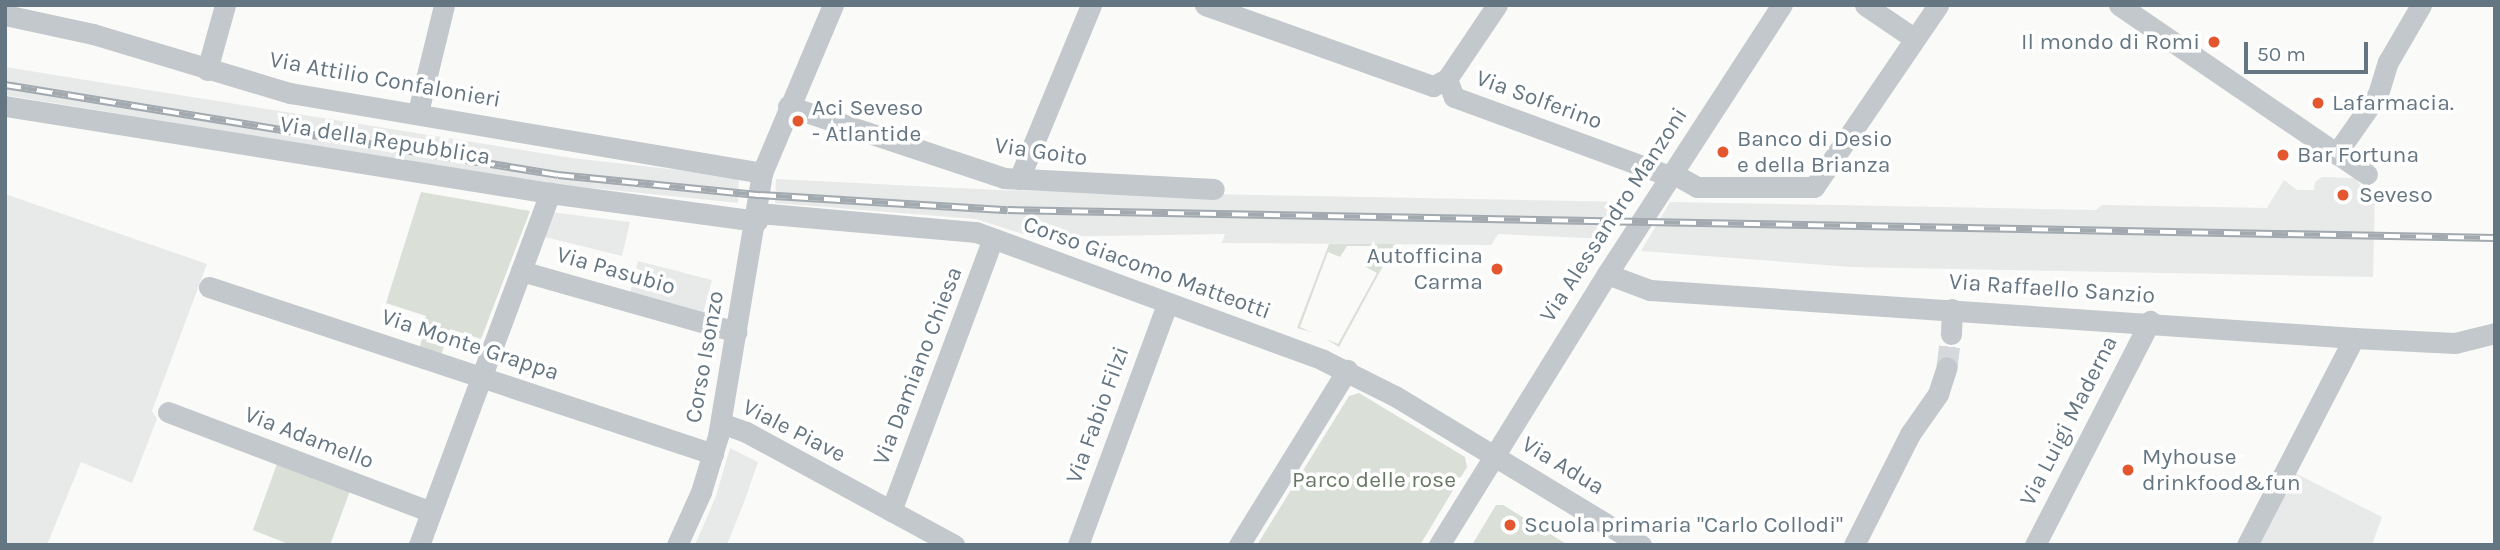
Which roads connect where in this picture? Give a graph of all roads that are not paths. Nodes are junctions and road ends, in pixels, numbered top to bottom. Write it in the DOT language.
graph roads {
  1 [pos="225,5"];
  2 [pos="444,5"];
  3 [pos="833,5"];
  4 [pos="1091,5"];
  5 [pos="1205,5"];
  6 [pos="1497,5"];
  7 [pos="1782,5"];
  8 [pos="1865,5"];
  9 [pos="1938,5"];
  10 [pos="2119,5"];
  11 [pos="2421,5"];
  12 [pos="5,15"];
  13 [pos="55,15"];
  14 [pos="1915,39"];
  15 [pos="206,70"];
  16 [pos="1447,79"];
  17 [pos="5,106"];
  18 [pos="788,106"];
  19 [pos="418,112"];
  20 [pos="2336,154"];
  21 [pos="762,173"];
  22 [pos="2367,174"];
  23 [pos="1671,175"];
  24 [pos="1019,179"];
  25 [pos="1214,189"];
  26 [pos="550,193"];
  27 [pos="758,217"];
  28 [pos="993,238"];
  29 [pos="522,271"];
  30 [pos="1607,274"];
  31 [pos="209,287"];
  32 [pos="1167,304"];
  33 [pos="1952,309"];
  34 [pos="2150,321"];
  35 [pos="737,332"];
  36 [pos="2495,333"];
  37 [pos="1951,334"];
  38 [pos="2354,338"];
  39 [pos="1947,367"];
  40 [pos="1347,370"];
  41 [pos="481,376"];
  42 [pos="168,412"];
  43 [pos="720,423"];
  44 [pos="713,454"];
  45 [pos="1493,455"];
  46 [pos="891,511"];
  47 [pos="431,512"];
  48 [pos="419,545"];
  49 [pos="677,545"];
  50 [pos="954,545"];
  51 [pos="1077,545"];
  52 [pos="1239,545"];
  53 [pos="1439,545"];
  54 [pos="1641,545"];
  55 [pos="1854,545"];
  56 [pos="2035,545"];
  57 [pos="2247,545"];
  1 -- 15 [label="street"];
  2 -- 19 [label="street"];
  3 -- 18 [label="street, Corso Isonzo"];
  4 -- 24 [label="street"];
  5 -- 16 [label="street, Via Solferino"];
  6 -- 16 [label="street"];
  7 -- 23 [label="street, Via Alessandro Manzoni"];
  8 -- 14 [label="street"];
  9 -- 14 [label="street"];
  10 -- 20 [label="street"];
  11 -- 20 [label="street"];
  12 -- 13 [label="street, Via Attilio Confalonieri"];
  13 -- 15 [label="street, Via Attilio Confalonieri"];
  14 -- 23 [label="street, Via Solferino"];
  15 -- 19 [label="street, Via Attilio Confalonieri"];
  16 -- 23 [label="street, Via Solferino"];
  17 -- 26 [label="street, Via della Repubblica"];
  18 -- 21 [label="street, Corso Isonzo"];
  18 -- 24 [label="street, Via Goito"];
  19 -- 21 [label="street, Via Attilio Confalonieri"];
  20 -- 22 [label="street"];
  21 -- 27 [label="street, Corso Isonzo"];
  23 -- 30 [label="street, Via Alessandro Manzoni"];
  24 -- 25 [label="street, Via Goito"];
  26 -- 27 [label="street, Via della Repubblica"];
  26 -- 29 [label="street"];
  27 -- 28 [label="street, Corso Giacomo Matteotti"];
  27 -- 35 [label="street, Corso Isonzo"];
  28 -- 32 [label="street, Corso Giacomo Matteotti"];
  28 -- 46 [label="street, Via Damiano Chiesa"];
  29 -- 35 [label="street, Via Pasubio"];
  29 -- 41 [label="street"];
  30 -- 33 [label="street, Via Raffaello Sanzio"];
  30 -- 45 [label="street, Via Alessandro Manzoni"];
  31 -- 41 [label="street, Via Monte Grappa"];
  32 -- 40 [label="street, Corso Giacomo Matteotti"];
  32 -- 51 [label="street, Via Fabio Filzi"];
  33 -- 34 [label="street, Via Raffaello Sanzio"];
  33 -- 37 [label="street"];
  34 -- 38 [label="street, Via Raffaello Sanzio"];
  34 -- 56 [label="street, Via Luigi Maderna"];
  35 -- 43 [label="street, Corso Isonzo"];
  36 -- 38 [label="street, Via Raffaello Sanzio"];
  38 -- 57 [label="street"];
  39 -- 55 [label="street"];
  40 -- 45 [label="street, Corso Giacomo Matteotti"];
  40 -- 52 [label="street"];
  41 -- 44 [label="street, Via Monte Grappa"];
  41 -- 47 [label="street"];
  42 -- 47 [label="street, Via Adamello"];
  43 -- 44 [label="street, Corso Isonzo"];
  43 -- 46 [label="street, Viale Piave"];
  44 -- 49 [label="street, Corso Isonzo"];
  45 -- 53 [label="street, Via Alessandro Manzoni"];
  45 -- 54 [label="street, Via Adua"];
  46 -- 50 [label="street, Viale Piave"];
  47 -- 48 [label="street"];
}
